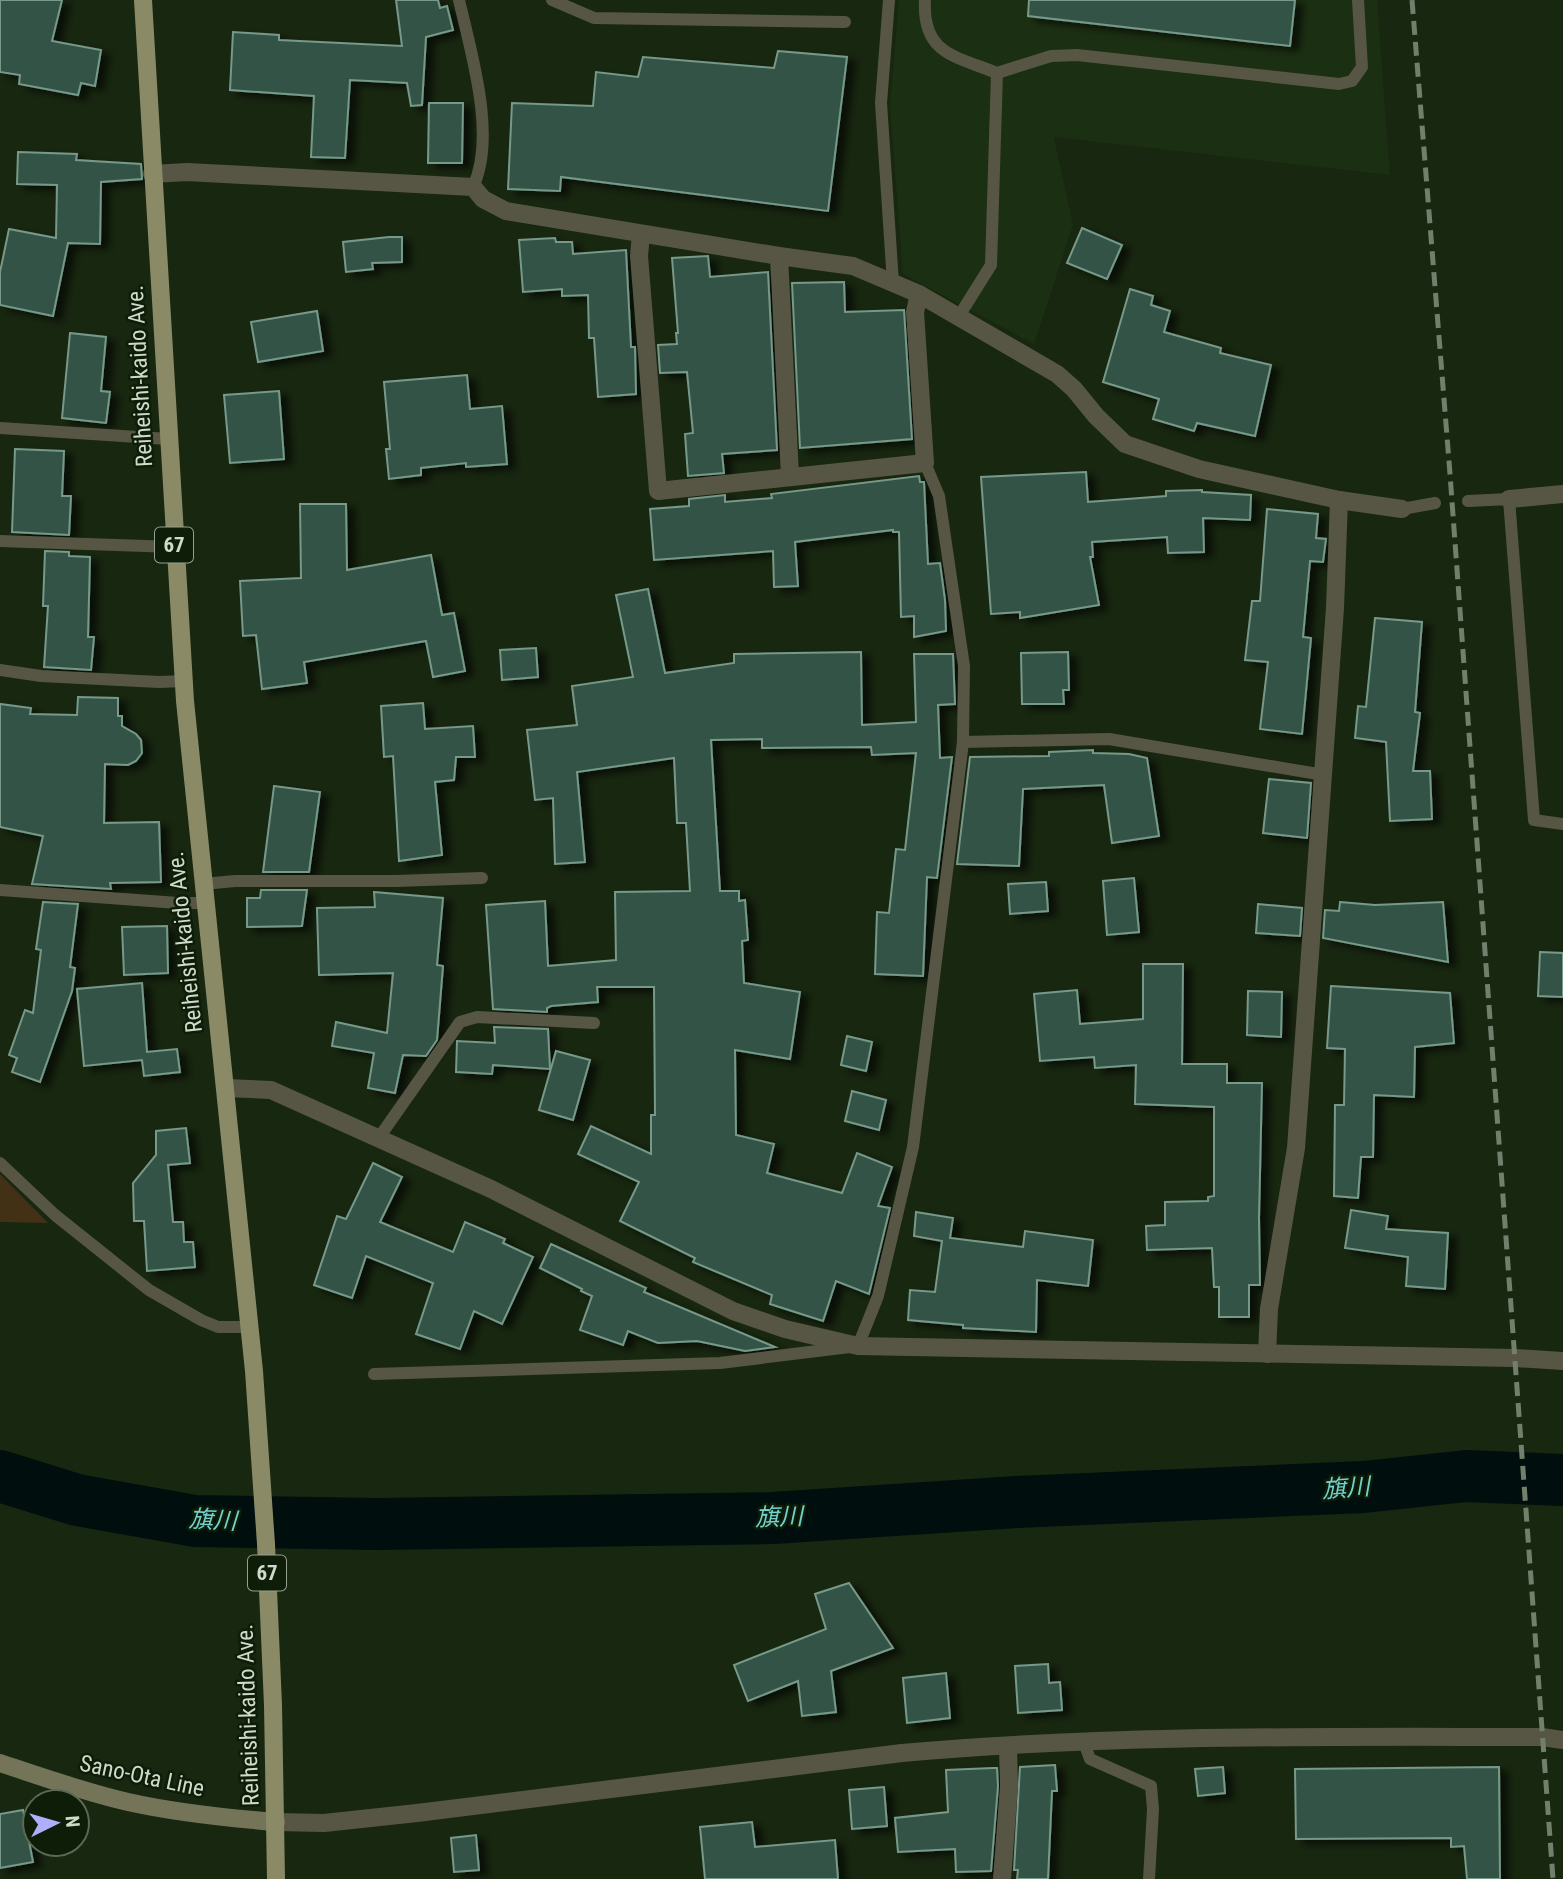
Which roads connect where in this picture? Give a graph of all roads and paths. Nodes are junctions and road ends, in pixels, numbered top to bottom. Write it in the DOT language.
graph roads {
  1 [pos="143,0"];
  2 [pos="459,0"];
  3 [pos="552,0"];
  4 [pos="889,0"];
  5 [pos="925,0"];
  6 [pos="1358,0"];
  7 [pos="845,22"];
  8 [pos="997,74"];
  9 [pos="152,174"];
  10 [pos="473,187"];
  11 [pos="641,234"];
  12 [pos="779,256"];
  13 [pos="892,283"];
  14 [pos="919,294"];
  15 [pos="959,316"];
  16 [pos="0,428"];
  17 [pos="168,439"];
  18 [pos="925,463"];
  19 [pos="790,476"];
  20 [pos="1563,494"];
  21 [pos="1509,499"];
  22 [pos="1339,500"];
  23 [pos="1468,501"];
  24 [pos="1436,503"];
  25 [pos="1402,509"];
  26 [pos="0,541"];
  27 [pos="174,547"];
  28 [pos="0,670"];
  29 [pos="184,681"];
  30 [pos="963,742"];
  31 [pos="1324,775"];
  32 [pos="1563,824"];
  33 [pos="482,878"];
  34 [pos="203,884"];
  35 [pos="0,890"];
  36 [pos="205,903"];
  37 [pos="594,1023"];
  38 [pos="226,1088"];
  39 [pos="379,1139"];
  40 [pos="0,1163"];
  41 [pos="251,1327"];
  42 [pos="858,1346"];
  43 [pos="1267,1354"];
  44 [pos="1563,1361"];
  45 [pos="374,1374"];
  46 [pos="1083,1740"];
  47 [pos="1563,1740"];
  48 [pos="1008,1746"];
  49 [pos="0,1762"];
  50 [pos="276,1822"];
  51 [pos="276,1879"];
  52 [pos="1002,1879"];
  53 [pos="1149,1879"];
  1 -- 9 [label="main road, Reiheishi-kaido Ave. / 67"];
  2 -- 10 [label="lane"];
  3 -- 7 [label="lane"];
  4 -- 13 [label="lane"];
  5 -- 8 [label="lane"];
  6 -- 8 [label="lane"];
  8 -- 15 [label="lane"];
  9 -- 10 [label="street"];
  9 -- 17 [label="main road, Reiheishi-kaido Ave. / 67"];
  10 -- 11 [label="street"];
  11 -- 12 [label="street"];
  11 -- 19 [label="street"];
  12 -- 13 [label="street"];
  12 -- 19 [label="street"];
  13 -- 14 [label="street"];
  14 -- 15 [label="street"];
  14 -- 18 [label="street"];
  15 -- 22 [label="street"];
  16 -- 17 [label="lane"];
  17 -- 27 [label="main road, Reiheishi-kaido Ave. / 67"];
  18 -- 19 [label="street"];
  18 -- 30 [label="lane"];
  20 -- 21 [label="street"];
  21 -- 23 [label="lane"];
  21 -- 32 [label="lane"];
  22 -- 25 [label="street"];
  22 -- 31 [label="street"];
  24 -- 25 [label="lane"];
  26 -- 27 [label="lane"];
  27 -- 29 [label="main road, Reiheishi-kaido Ave. / 67"];
  28 -- 29 [label="lane"];
  29 -- 34 [label="main road, Reiheishi-kaido Ave. / 67"];
  30 -- 31 [label="lane"];
  30 -- 42 [label="lane"];
  31 -- 43 [label="street"];
  33 -- 34 [label="lane"];
  34 -- 36 [label="main road, Reiheishi-kaido Ave. / 67"];
  35 -- 36 [label="lane"];
  36 -- 38 [label="main road, Reiheishi-kaido Ave. / 67"];
  37 -- 39 [label="lane"];
  38 -- 39 [label="street"];
  38 -- 41 [label="main road, Reiheishi-kaido Ave. / 67"];
  39 -- 42 [label="street"];
  40 -- 41 [label="lane"];
  41 -- 50 [label="main road, Reiheishi-kaido Ave. / 67"];
  42 -- 43 [label="street"];
  42 -- 45 [label="lane"];
  43 -- 44 [label="street"];
  46 -- 47 [label="street"];
  46 -- 48 [label="street"];
  46 -- 53 [label="lane"];
  48 -- 50 [label="street"];
  48 -- 52 [label="street"];
  49 -- 50 [label="main road, Sano-Ota Line"];
  50 -- 51 [label="main road, Reiheishi-kaido Ave. / 67"];
}
